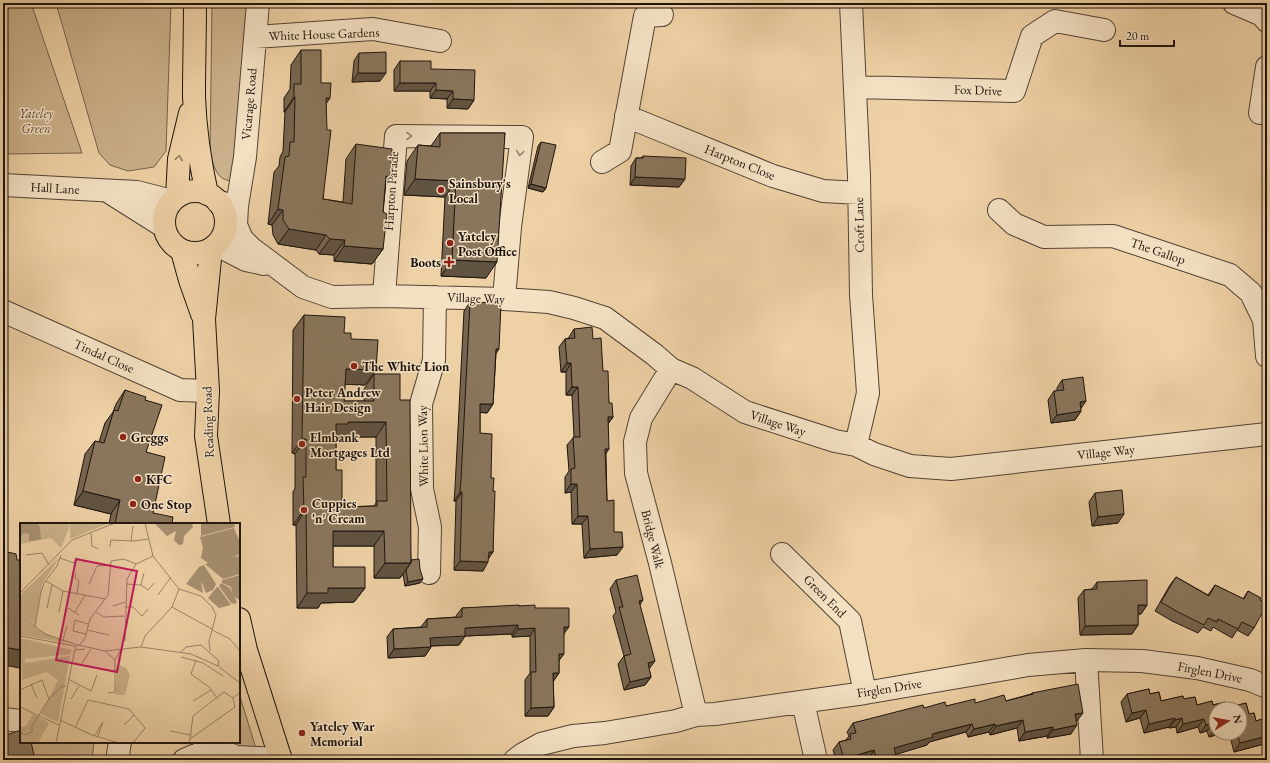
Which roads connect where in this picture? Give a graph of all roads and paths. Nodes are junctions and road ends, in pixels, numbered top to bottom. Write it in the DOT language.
graph roads {
  1 [pos="195,3"];
  2 [pos="258,3"];
  3 [pos="851,3"];
  4 [pos="1234,3"];
  5 [pos="662,15"];
  6 [pos="1267,22"];
  7 [pos="1104,30"];
  8 [pos="255,37"];
  9 [pos="440,41"];
  10 [pos="1267,67"];
  11 [pos="855,87"];
  12 [pos="194,97"];
  13 [pos="1260,113"];
  14 [pos="626,116"];
  15 [pos="602,162"];
  16 [pos="3,184"];
  17 [pos="107,191"];
  18 [pos="859,193"];
  19 [pos="175,199"];
  20 [pos="999,210"];
  21 [pos="223,223"];
  22 [pos="163,226"];
  23 [pos="182,251"];
  24 [pos="384,296"];
  25 [pos="435,297"];
  26 [pos="504,299"];
  27 [pos="3,311"];
  28 [pos="204,319"];
  29 [pos="1267,356"];
  30 [pos="671,369"];
  31 [pos="208,391"];
  32 [pos="1267,434"];
  33 [pos="856,446"];
  34 [pos="219,523"];
  35 [pos="782,554"];
  36 [pos="428,573"];
  37 [pos="240,623"];
  38 [pos="1086,660"];
  39 [pos="1267,687"];
  40 [pos="865,693"];
  41 [pos="803,702"];
  42 [pos="696,714"];
  43 [pos="3,719"];
  44 [pos="20,720"];
  45 [pos="120,743"];
  46 [pos="209,745"];
  47 [pos="120,760"];
  48 [pos="184,760"];
  49 [pos="281,760"];
  50 [pos="515,760"];
  51 [pos="816,760"];
  52 [pos="1092,760"];
  1 -- 12 [label="main road, Reading Road"];
  2 -- 8 [label="street, Vicarage Road"];
  3 -- 11 [label="street, Croft Lane"];
  4 -- 6 [label="street"];
  5 -- 14 [label="street"];
  7 -- 11 [label="street, Fox Drive"];
  8 -- 9 [label="street, White House Gardens"];
  8 -- 21 [label="street, Vicarage Road"];
  10 -- 13 [label="street"];
  11 -- 18 [label="street, Croft Lane"];
  19 -- 12 [label="main road, Reading Road, one-way"];
  12 -- 21 [label="main road, Reading Road"];
  14 -- 15 [label="street"];
  14 -- 18 [label="street, Harpton Close"];
  16 -- 17 [label="street, Hall Lane"];
  17 -- 19 [label="street, Hall Lane"];
  17 -- 22 [label="street, Hall Lane"];
  18 -- 33 [label="street, Croft Lane"];
  19 -- 21 [label="main road"];
  19 -- 22 [label="main road"];
  20 -- 29 [label="street, The Gallop"];
  21 -- 23 [label="main road"];
  21 -- 24 [label="street, Village Way"];
  21 -- 28 [label="main road, Reading Road"];
  22 -- 23 [label="main road"];
  23 -- 28 [label="main road, Reading Road"];
  24 -- 25 [label="street, Village Way"];
  24 -- 26 [label="street, Harpton Parade, one-way"];
  25 -- 26 [label="street, Village Way"];
  25 -- 36 [label="street, White Lion Way"];
  26 -- 30 [label="street, Village Way"];
  27 -- 31 [label="street, Tindal Close"];
  28 -- 31 [label="main road, Reading Road"];
  30 -- 33 [label="street, Village Way"];
  30 -- 42 [label="street, Bridge Walk"];
  31 -- 34 [label="main road, Reading Road"];
  32 -- 33 [label="street, Village Way"];
  35 -- 40 [label="street, Green End"];
  37 -- 49 [label="main road"];
  38 -- 39 [label="street, Firglen Drive"];
  38 -- 40 [label="street, Firglen Drive"];
  38 -- 52 [label="street"];
  40 -- 41 [label="street, Firglen Drive"];
  41 -- 42 [label="street, Firglen Drive"];
  41 -- 51 [label="street"];
  42 -- 50 [label="street, Firglen Drive"];
  43 -- 44 [label="street"];
  45 -- 47 [label="street"];
  46 -- 48 [label="street"];
  46 -- 49 [label="street"];
}
